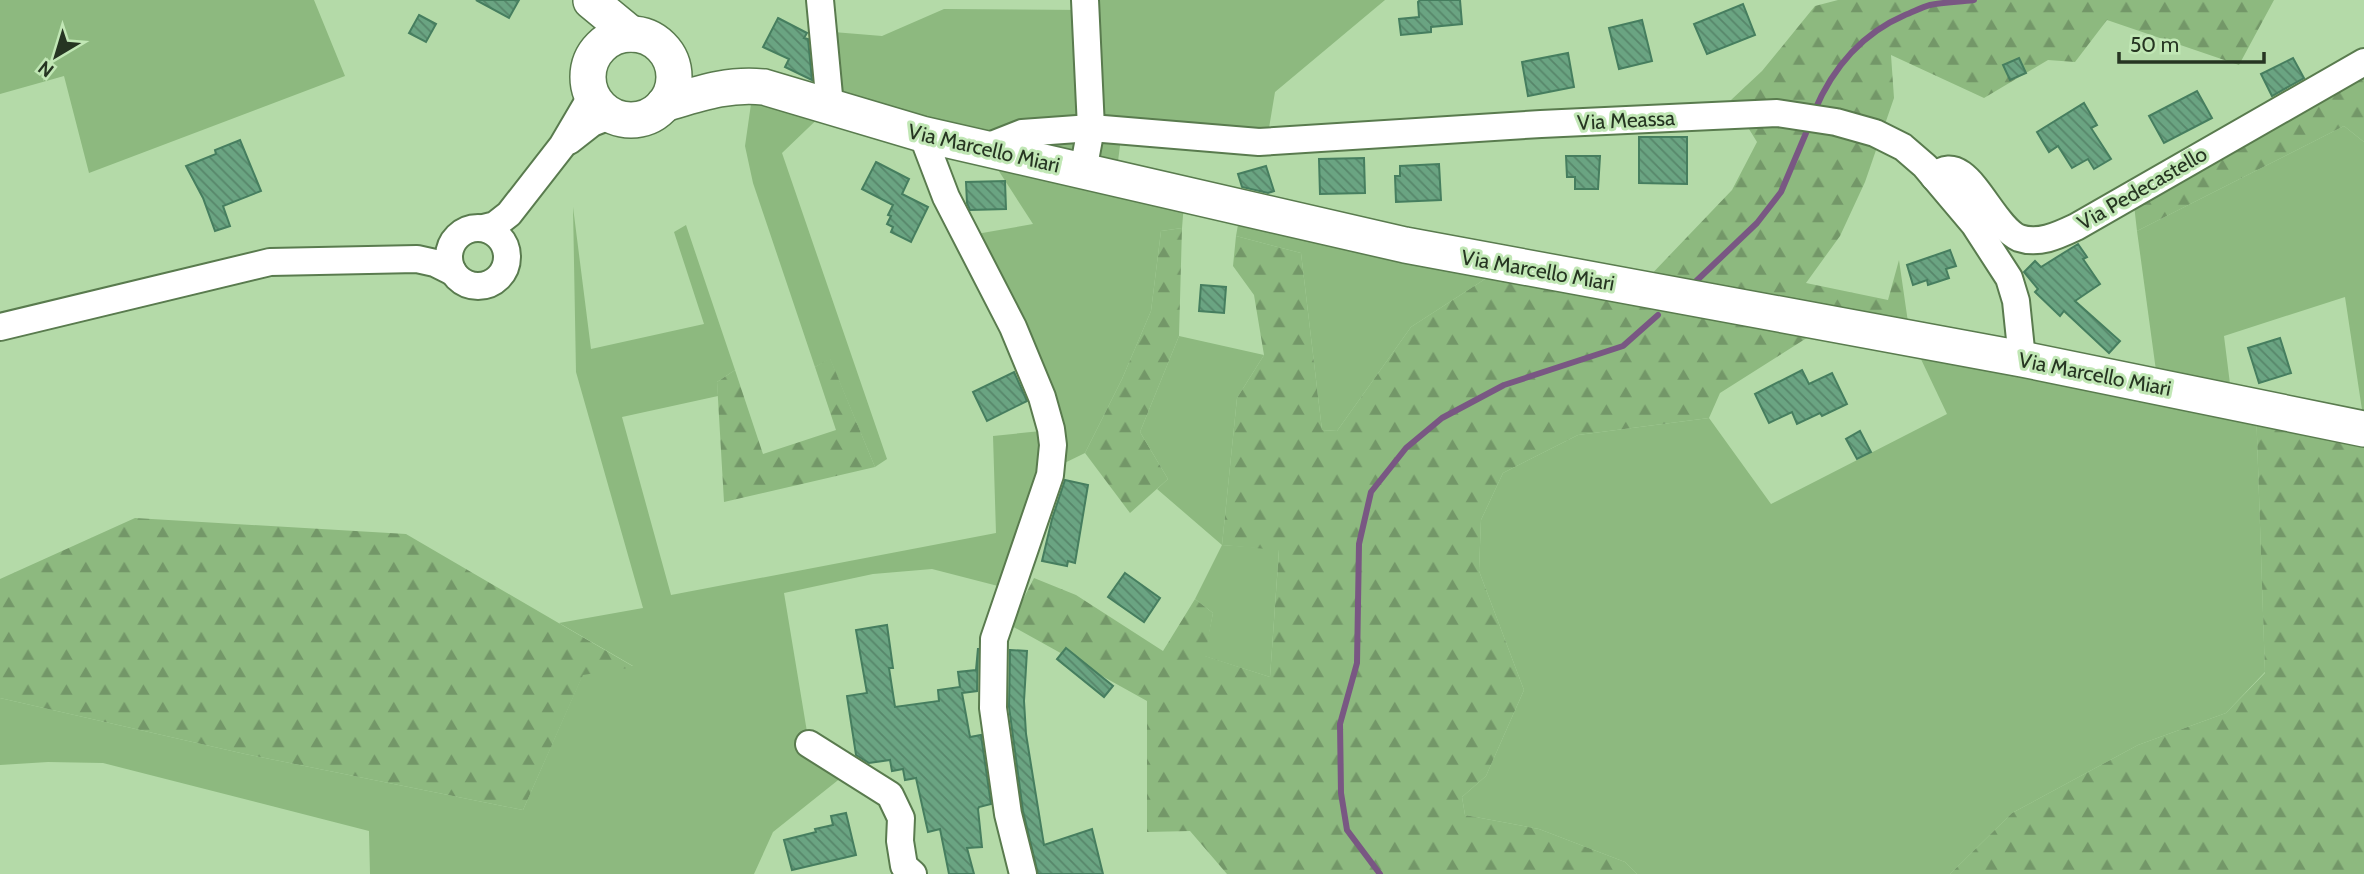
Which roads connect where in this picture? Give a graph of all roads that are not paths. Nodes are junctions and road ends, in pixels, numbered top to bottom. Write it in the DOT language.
graph roads {
  1 [pos="820,0"];
  2 [pos="1084,0"];
  3 [pos="590,1"];
  4 [pos="631,34"];
  5 [pos="598,49"];
  6 [pos="2364,62"];
  7 [pos="669,88"];
  8 [pos="602,105"];
  9 [pos="830,106"];
  10 [pos="1091,128"];
  11 [pos="922,134"];
  12 [pos="984,148"];
  13 [pos="1083,171"];
  14 [pos="1934,177"];
  15 [pos="493,235"];
  16 [pos="453,272"];
  17 [pos="0,327"];
  18 [pos="2022,359"];
  19 [pos="2364,429"];
  20 [pos="809,744"];
  21 [pos="914,874"];
  22 [pos="1023,874"];
  1 -- 9 [label="street"];
  2 -- 10 [label="street"];
  3 -- 4 [label="main road"];
  3 -- 5 [label="main road"];
  4 -- 5 [label="main road"];
  4 -- 7 [label="main road"];
  5 -- 8 [label="main road"];
  6 -- 14 [label="street, Via Pedecastello"];
  7 -- 8 [label="main road, Via Marcello Miari"];
  7 -- 9 [label="main road, Via Marcello Miari"];
  8 -- 15 [label="street"];
  9 -- 11 [label="main road, Via Marcello Miari"];
  10 -- 12 [label="street, Via Meassa"];
  10 -- 13 [label="street"];
  10 -- 14 [label="street, Via Meassa"];
  11 -- 12 [label="main road, Via Marcello Miari"];
  11 -- 22 [label="street"];
  12 -- 13 [label="main road, Via Marcello Miari"];
  13 -- 18 [label="main road, Via Marcello Miari"];
  14 -- 18 [label="street, Via Meassa"];
  15 -- 16 [label="street"];
  15 -- 16 [label="street"];
  16 -- 17 [label="street"];
  18 -- 19 [label="main road, Via Marcello Miari"];
  20 -- 21 [label="street"];
}
